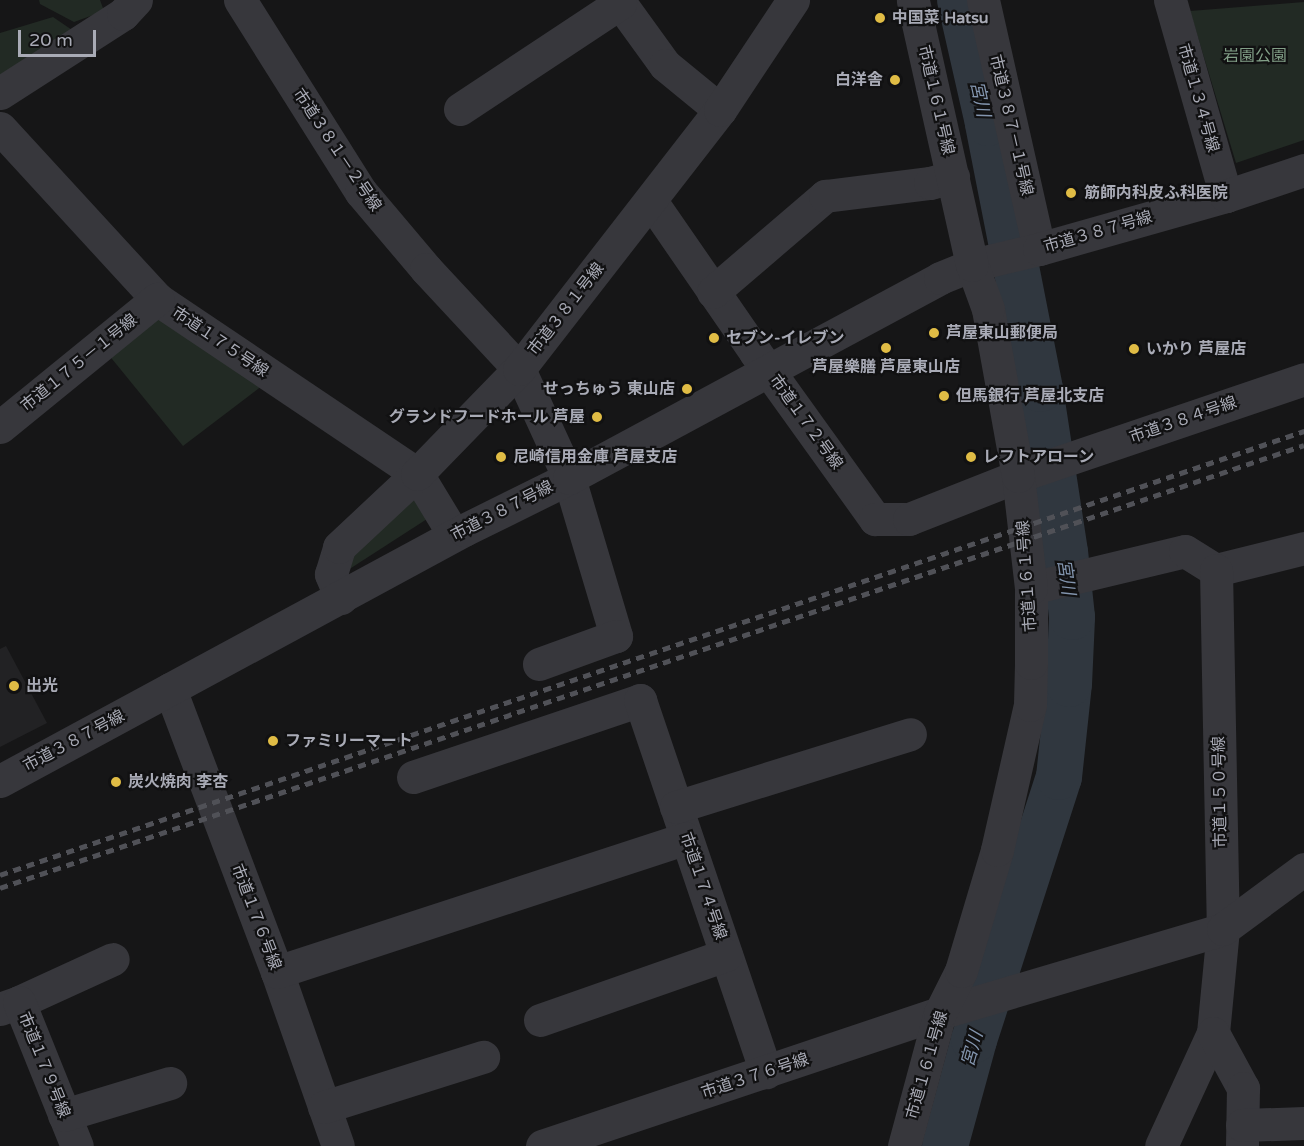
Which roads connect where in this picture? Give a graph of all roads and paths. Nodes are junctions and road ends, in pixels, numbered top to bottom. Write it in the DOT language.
graph roads {
  1 [pos="136,0"];
  2 [pos="240,0"];
  3 [pos="793,0"];
  4 [pos="913,0"];
  5 [pos="983,0"];
  6 [pos="1170,0"];
  7 [pos="619,1"];
  8 [pos="0,93"];
  9 [pos="460,109"];
  10 [pos="720,110"];
  11 [pos="0,128"];
  12 [pos="1304,170"];
  13 [pos="953,177"];
  14 [pos="1226,196"];
  15 [pos="651,201"];
  16 [pos="1026,252"];
  17 [pos="972,265"];
  18 [pos="713,292"];
  19 [pos="157,299"];
  20 [pos="519,369"];
  21 [pos="768,371"];
  22 [pos="1304,379"];
  23 [pos="0,427"];
  24 [pos="1041,468"];
  25 [pos="417,474"];
  26 [pos="568,478"];
  27 [pos="454,535"];
  28 [pos="1304,548"];
  29 [pos="1216,570"];
  30 [pos="1040,586"];
  31 [pos="341,598"];
  32 [pos="539,664"];
  33 [pos="170,689"];
  34 [pos="910,734"];
  35 [pos="413,777"];
  36 [pos="0,781"];
  37 [pos="676,807"];
  38 [pos="686,838"];
  39 [pos="1304,869"];
  40 [pos="1223,929"];
  41 [pos="726,955"];
  42 [pos="113,959"];
  43 [pos="277,972"];
  44 [pos="9,1006"];
  45 [pos="954,1010"];
  46 [pos="540,1020"];
  47 [pos="1213,1033"];
  48 [pos="483,1057"];
  49 [pos="766,1072"];
  50 [pos="170,1083"];
  51 [pos="324,1107"];
  52 [pos="64,1115"];
  53 [pos="1304,1123"];
  54 [pos="1242,1136"];
  55 [pos="78,1146"];
  56 [pos="338,1146"];
  57 [pos="542,1146"];
  58 [pos="904,1146"];
  59 [pos="1161,1146"];
  1 -- 8 [label="street"];
  2 -- 20 [label="street, 市道３８１－２号線"];
  3 -- 10 [label="street, 市道３８１号線"];
  4 -- 13 [label="street, 市道１６１号線"];
  5 -- 16 [label="street, 市道３８７－１号線"];
  6 -- 14 [label="street, 市道１３４号線"];
  7 -- 9 [label="street"];
  7 -- 10 [label="street"];
  10 -- 15 [label="street, 市道３８１号線"];
  11 -- 19 [label="street, 市道１７５号線"];
  12 -- 14 [label="street, 市道３８７号線"];
  13 -- 17 [label="street, 市道１６１号線"];
  13 -- 18 [label="street"];
  14 -- 16 [label="street, 市道３８７号線"];
  15 -- 18 [label="street, 市道１７２号線"];
  15 -- 20 [label="street, 市道３８１号線"];
  16 -- 17 [label="street, 市道３８７号線"];
  17 -- 21 [label="street, 市道３８７号線"];
  17 -- 24 [label="street, 市道１６１号線"];
  18 -- 21 [label="street, 市道１７２号線"];
  19 -- 23 [label="street, 市道１７５－１号線"];
  19 -- 25 [label="street, 市道１７５号線"];
  20 -- 25 [label="street, 市道３８１号線"];
  20 -- 26 [label="street"];
  21 -- 24 [label="street, 市道１７２号線"];
  21 -- 26 [label="street, 市道３８７号線"];
  22 -- 24 [label="street, 市道３８４号線"];
  24 -- 30 [label="street, 市道１６１号線"];
  25 -- 27 [label="street, 市道１７５号線"];
  25 -- 31 [label="street, 市道３８１号線"];
  26 -- 27 [label="street, 市道３８７号線"];
  26 -- 32 [label="street"];
  27 -- 31 [label="street, 市道３８７号線"];
  28 -- 29 [label="street"];
  29 -- 30 [label="street"];
  29 -- 40 [label="street, 市道１５０号線"];
  30 -- 45 [label="street, 市道１６１号線"];
  31 -- 33 [label="street, 市道３８７号線"];
  33 -- 36 [label="street, 市道３８７号線"];
  33 -- 43 [label="street, 市道１７６号線"];
  34 -- 37 [label="street"];
  35 -- 37 [label="street, 市道１７４号線"];
  37 -- 38 [label="street, 市道１７４号線"];
  38 -- 41 [label="street, 市道１７４号線"];
  38 -- 43 [label="street"];
  39 -- 40 [label="street"];
  40 -- 45 [label="street, 市道３７６号線"];
  40 -- 47 [label="street, 市道１５０号線"];
  41 -- 46 [label="street"];
  41 -- 49 [label="street, 市道１７４号線"];
  42 -- 44 [label="street"];
  43 -- 51 [label="street, 市道１７６号線"];
  44 -- 52 [label="street, 市道１７９号線"];
  45 -- 49 [label="street, 市道３７６号線"];
  45 -- 58 [label="street, 市道１６１号線"];
  47 -- 54 [label="street"];
  47 -- 59 [label="street, 市道１５０号線"];
  48 -- 51 [label="street"];
  49 -- 57 [label="street, 市道３７６号線"];
  50 -- 52 [label="street"];
  51 -- 56 [label="street, 市道１７６号線"];
  52 -- 55 [label="street, 市道１７９号線"];
  53 -- 54 [label="street"];
}
